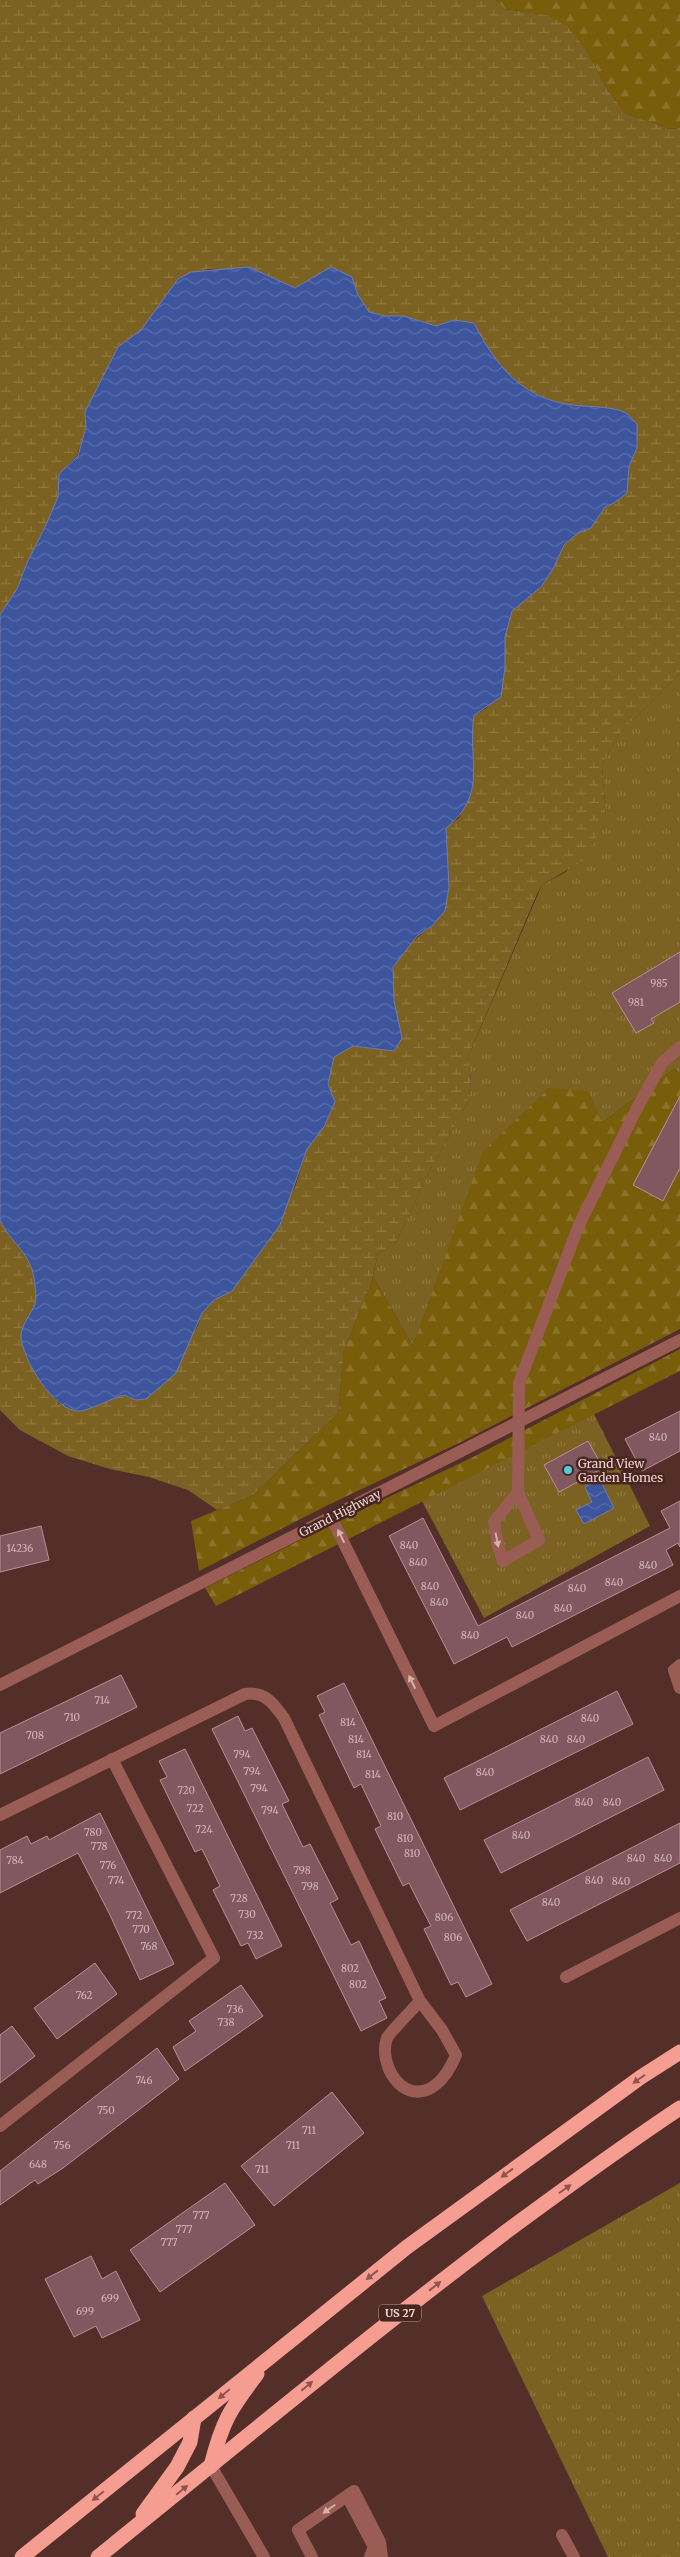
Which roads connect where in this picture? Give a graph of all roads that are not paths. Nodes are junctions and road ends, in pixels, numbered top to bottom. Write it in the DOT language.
graph roads {
  1 [pos="680,1047"];
  2 [pos="680,1340"];
  3 [pos="519,1421"];
  4 [pos="518,1492"];
  5 [pos="331,1517"];
  6 [pos="680,1596"];
  7 [pos="680,1665"];
  8 [pos="0,1685"];
  9 [pos="680,1688"];
  10 [pos="112,1759"];
  11 [pos="0,1815"];
  12 [pos="680,1918"];
  13 [pos="566,1977"];
  14 [pos="420,2001"];
  15 [pos="680,2052"];
  16 [pos="680,2108"];
  17 [pos="0,2126"];
  18 [pos="275,2352"];
  19 [pos="194,2418"];
  20 [pos="211,2466"];
  21 [pos="347,2496"];
  22 [pos="130,2531"];
  23 [pos="562,2535"];
  24 [pos="22,2557"];
  25 [pos="98,2557"];
  26 [pos="264,2557"];
  27 [pos="312,2557"];
  28 [pos="370,2557"];
  29 [pos="382,2557"];
  30 [pos="574,2557"];
  1 -- 3 [label="street"];
  2 -- 3 [label="street, Grand Highway"];
  3 -- 4 [label="street"];
  3 -- 5 [label="street, Grand Highway"];
  4 -- 4 [label="street, one-way"];
  6 -- 5 [label="street, one-way"];
  5 -- 8 [label="street, Grand Highway"];
  7 -- 9 [label="street"];
  10 -- 11 [label="street"];
  10 -- 14 [label="street"];
  10 -- 17 [label="street"];
  12 -- 13 [label="street"];
  14 -- 14 [label="street"];
  15 -- 18 [label="highway, one-way"];
  20 -- 16 [label="highway, US 27, one-way"];
  18 -- 19 [label="highway, one-way"];
  18 -- 20 [label="highway"];
  19 -- 22 [label="highway"];
  19 -- 24 [label="highway, one-way"];
  22 -- 20 [label="highway, US 27, one-way"];
  20 -- 26 [label="street"];
  21 -- 27 [label="street, one-way"];
  21 -- 28 [label="street"];
  21 -- 29 [label="street"];
  22 -- 25 [label="highway, US 27"];
  23 -- 30 [label="street"];
}
